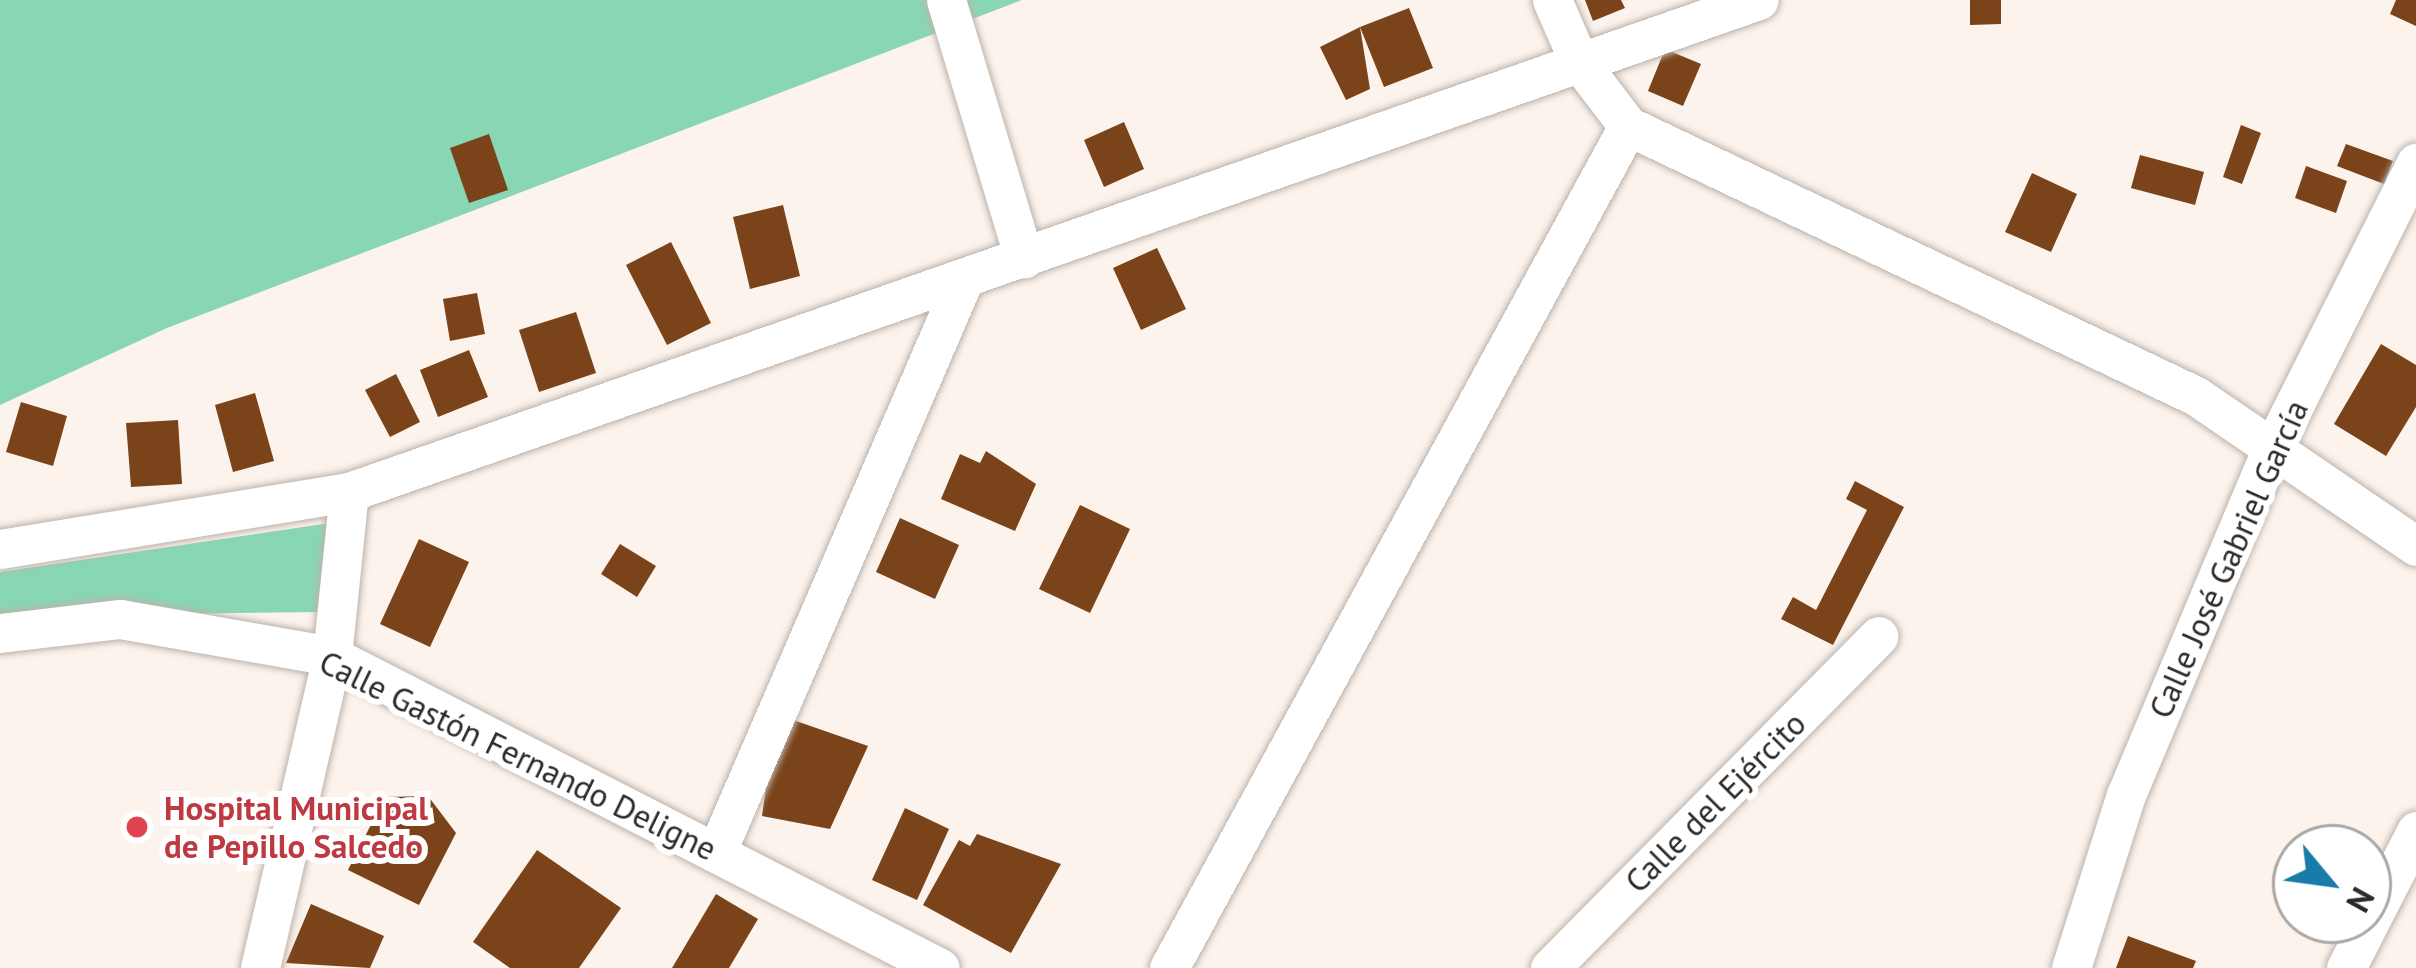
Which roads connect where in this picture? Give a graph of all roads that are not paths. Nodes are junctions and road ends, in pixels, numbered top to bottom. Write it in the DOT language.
graph roads {
  1 [pos="946,0"];
  2 [pos="1552,0"];
  3 [pos="1759,0"];
  4 [pos="1579,62"];
  5 [pos="1628,126"];
  6 [pos="2416,163"];
  7 [pos="1024,258"];
  8 [pos="964,279"];
  9 [pos="2270,453"];
  10 [pos="349,492"];
  11 [pos="2416,546"];
  12 [pos="0,550"];
  13 [pos="0,633"];
  14 [pos="1879,636"];
  15 [pos="332,656"];
  16 [pos="2416,831"];
  17 [pos="716,853"];
  18 [pos="260,968"];
  19 [pos="940,968"];
  20 [pos="1169,968"];
  21 [pos="1550,968"];
  22 [pos="2071,968"];
  23 [pos="2346,968"];
  1 -- 7 [label="street"];
  2 -- 4 [label="street"];
  3 -- 4 [label="street"];
  4 -- 5 [label="street"];
  4 -- 7 [label="street"];
  5 -- 9 [label="street"];
  5 -- 20 [label="street"];
  6 -- 9 [label="street, Calle José Gabriel García"];
  7 -- 8 [label="street"];
  8 -- 10 [label="street"];
  8 -- 17 [label="street"];
  9 -- 11 [label="street"];
  9 -- 22 [label="street, Calle José Gabriel García"];
  10 -- 12 [label="street"];
  10 -- 15 [label="street"];
  13 -- 15 [label="street, Calle Gastón Fernando Deligne"];
  14 -- 21 [label="street, Calle del Ejército"];
  15 -- 17 [label="street, Calle Gastón Fernando Deligne"];
  15 -- 18 [label="street"];
  16 -- 23 [label="street"];
  17 -- 19 [label="street, Calle Gastón Fernando Deligne"];
}
